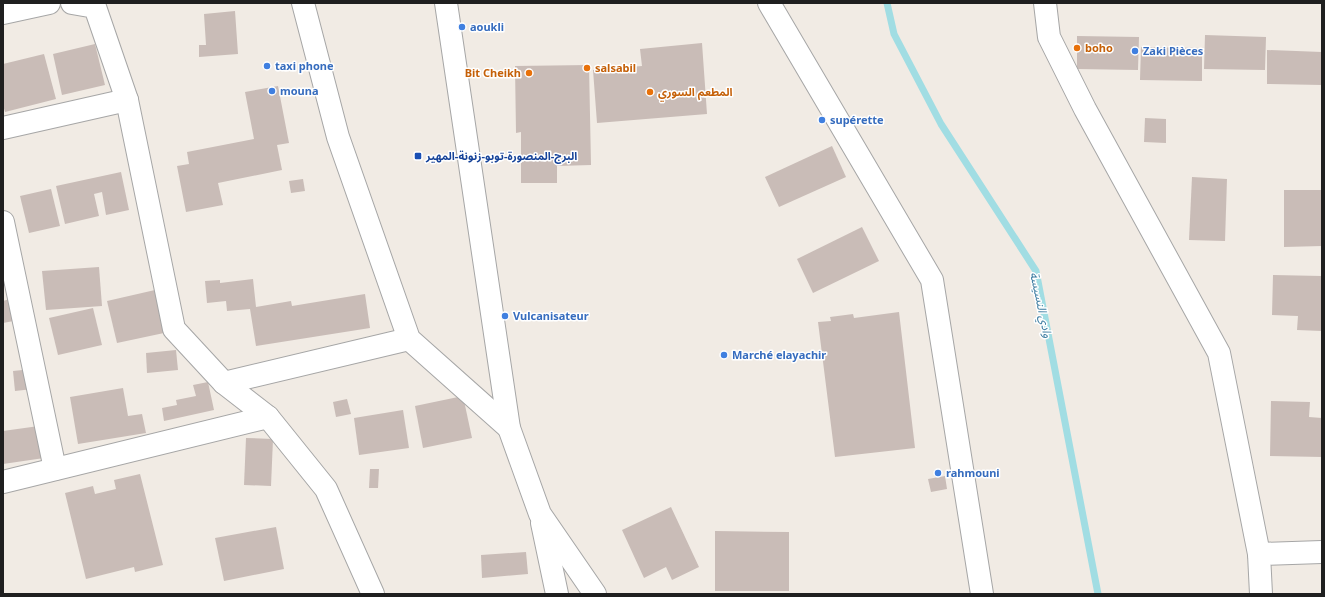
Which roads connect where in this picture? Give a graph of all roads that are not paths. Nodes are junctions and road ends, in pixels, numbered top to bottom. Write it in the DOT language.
graph roads {
  1 [pos="49,3"];
  2 [pos="72,3"];
  3 [pos="303,3"];
  4 [pos="446,3"];
  5 [pos="769,3"];
  6 [pos="1045,3"];
  7 [pos="3,13"];
  8 [pos="127,100"];
  9 [pos="3,128"];
  10 [pos="3,222"];
  11 [pos="409,339"];
  12 [pos="224,383"];
  13 [pos="268,417"];
  14 [pos="509,428"];
  15 [pos="55,469"];
  16 [pos="3,482"];
  17 [pos="540,514"];
  18 [pos="1322,552"];
  19 [pos="1259,554"];
  20 [pos="373,594"];
  21 [pos="557,594"];
  22 [pos="595,594"];
  23 [pos="982,594"];
  24 [pos="1261,594"];
  1 -- 7 [label="street"];
  2 -- 8 [label="street"];
  3 -- 11 [label="street"];
  4 -- 14 [label="street"];
  5 -- 23 [label="street"];
  6 -- 19 [label="street"];
  8 -- 9 [label="street"];
  8 -- 12 [label="street"];
  10 -- 15 [label="street"];
  11 -- 12 [label="street"];
  11 -- 14 [label="street"];
  12 -- 13 [label="street"];
  13 -- 15 [label="street"];
  13 -- 20 [label="street"];
  14 -- 17 [label="street"];
  15 -- 16 [label="street"];
  17 -- 21 [label="street"];
  17 -- 22 [label="street"];
  18 -- 19 [label="street"];
  19 -- 24 [label="street"];
}
